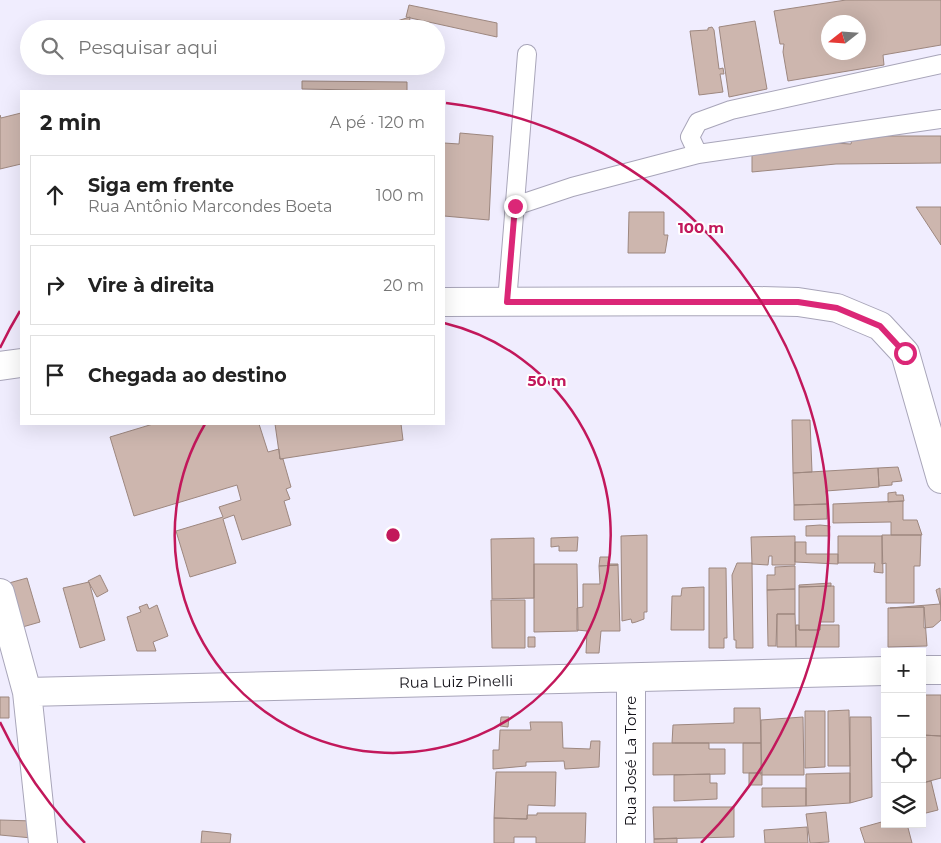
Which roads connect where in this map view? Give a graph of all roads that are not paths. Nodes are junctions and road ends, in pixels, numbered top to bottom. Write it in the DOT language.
graph roads {
  1 [pos="527,54"];
  2 [pos="941,64"];
  3 [pos="941,119"];
  4 [pos="698,154"];
  5 [pos="515,206"];
  6 [pos="445,302"];
  7 [pos="507,302"];
  8 [pos="20,363"];
  9 [pos="0,366"];
  10 [pos="941,479"];
  11 [pos="0,592"];
  12 [pos="926,670"];
  13 [pos="941,670"];
  14 [pos="881,671"];
  15 [pos="631,678"];
  16 [pos="27,692"];
  17 [pos="43,843"];
  18 [pos="631,843"];
  1 -- 5 [label="lane"];
  2 -- 4 [label="lane"];
  3 -- 4 [label="lane"];
  4 -- 5 [label="lane"];
  5 -- 7 [label="lane"];
  6 -- 7 [label="street"];
  7 -- 10 [label="street"];
  8 -- 9 [label="street"];
  11 -- 16 [label="street"];
  12 -- 13 [label="street"];
  14 -- 15 [label="street, Rua Luiz Pinelli"];
  15 -- 16 [label="street, Rua Luiz Pinelli"];
  15 -- 18 [label="street, Rua José La Torre"];
  16 -- 17 [label="street"];
}
